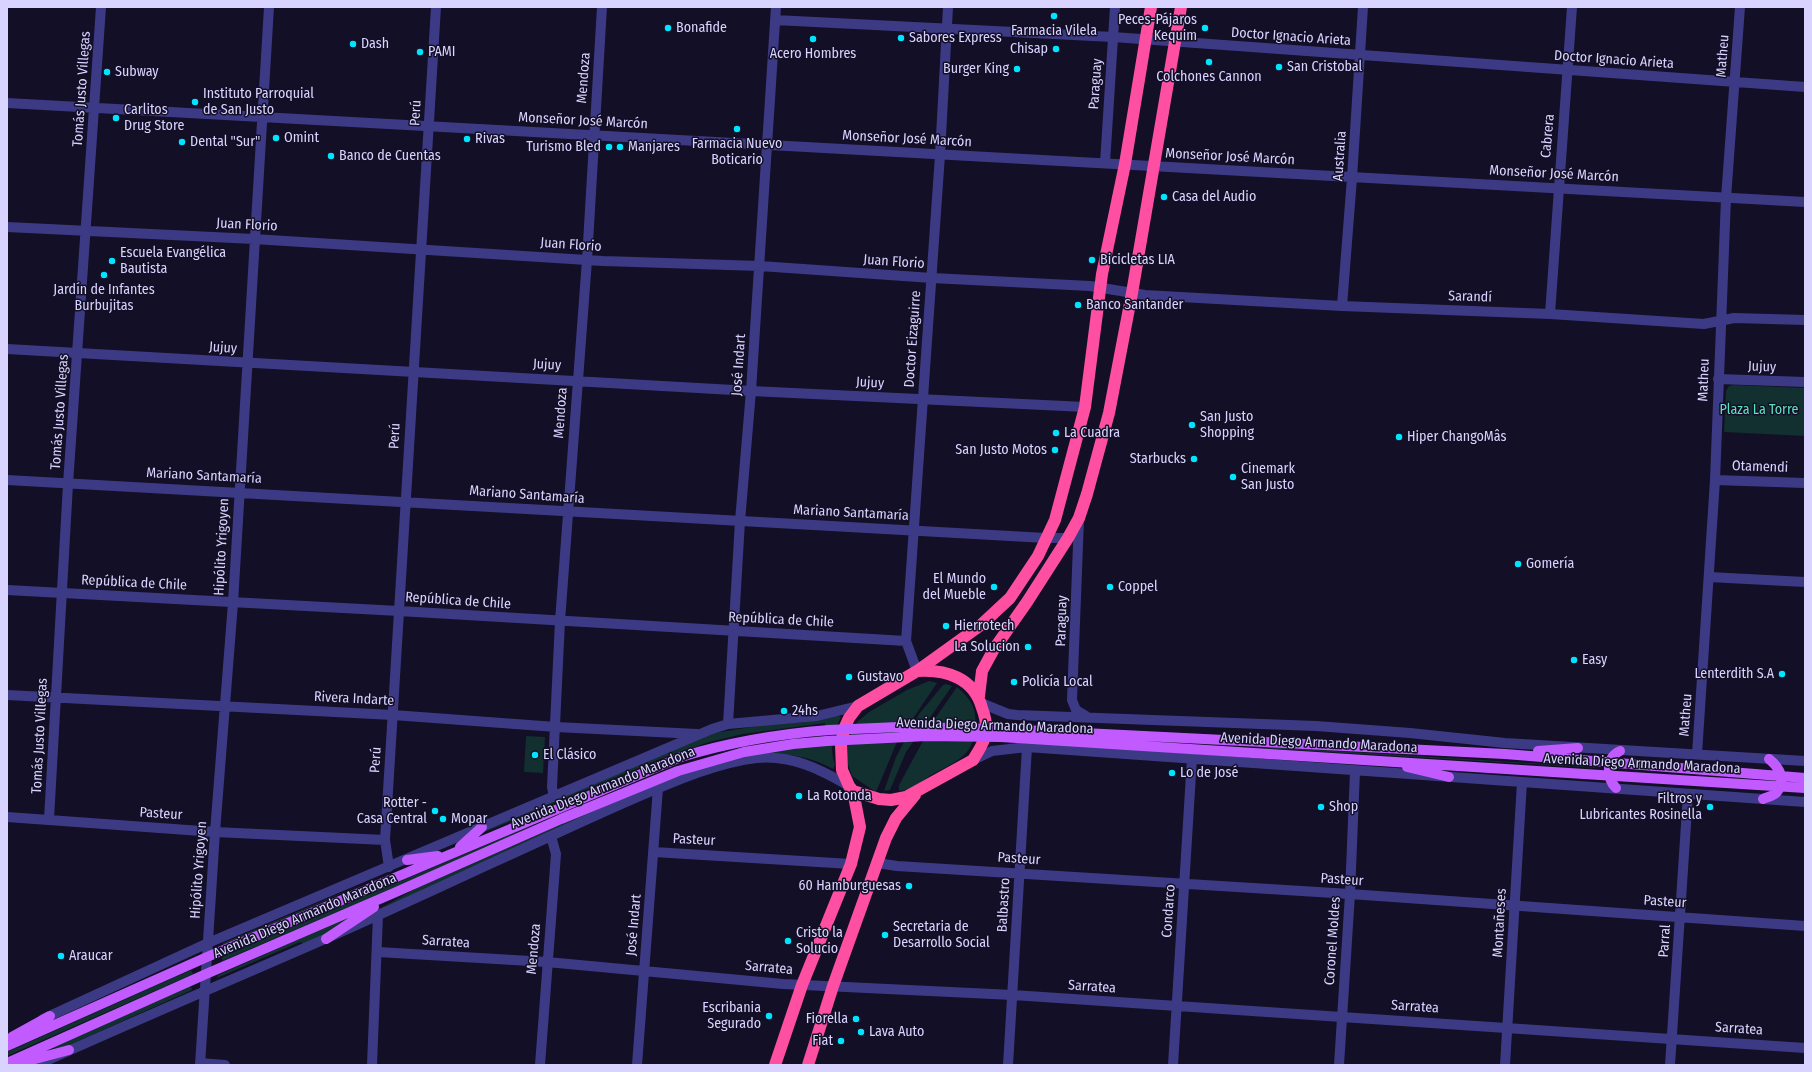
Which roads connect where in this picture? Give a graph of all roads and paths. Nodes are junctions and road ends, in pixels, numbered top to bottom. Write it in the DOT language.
graph roads {
  1 [pos="101,7"];
  2 [pos="269,7"];
  3 [pos="436,7"];
  4 [pos="602,7"];
  5 [pos="776,7"];
  6 [pos="948,7"];
  7 [pos="1115,7"];
  8 [pos="1151,7"];
  9 [pos="1181,7"];
  10 [pos="1363,7"];
  11 [pos="1572,7"];
  12 [pos="1740,7"];
  13 [pos="775,20"];
  14 [pos="946,28"];
  15 [pos="1113,38"];
  16 [pos="1145,40"];
  17 [pos="1174,42"];
  18 [pos="1360,56"];
  19 [pos="1568,70"];
  20 [pos="1735,83"];
  21 [pos="1805,87"];
  22 [pos="7,103"];
  23 [pos="95,108"];
  24 [pos="262,117"];
  25 [pos="429,126"];
  26 [pos="594,136"];
  27 [pos="766,144"];
  28 [pos="940,155"];
  29 [pos="1105,163"];
  30 [pos="1124,164"];
  31 [pos="1154,167"];
  32 [pos="1352,178"];
  33 [pos="1558,188"];
  34 [pos="1726,198"];
  35 [pos="1805,202"];
  36 [pos="7,227"];
  37 [pos="86,231"];
  38 [pos="254,239"];
  39 [pos="422,249"];
  40 [pos="587,260"];
  41 [pos="760,266"];
  42 [pos="932,278"];
  43 [pos="1101,287"];
  44 [pos="1132,293"];
  45 [pos="1342,306"];
  46 [pos="1550,314"];
  47 [pos="1720,320"];
  48 [pos="1805,320"];
  49 [pos="7,349"];
  50 [pos="78,352"];
  51 [pos="246,363"];
  52 [pos="413,371"];
  53 [pos="1718,379"];
  54 [pos="578,381"];
  55 [pos="1805,382"];
  56 [pos="751,391"];
  57 [pos="923,400"];
  58 [pos="1085,408"];
  59 [pos="7,480"];
  60 [pos="1715,480"];
  61 [pos="1805,483"];
  62 [pos="68,484"];
  63 [pos="239,492"];
  64 [pos="406,502"];
  65 [pos="568,512"];
  66 [pos="1079,518"];
  67 [pos="740,521"];
  68 [pos="914,530"];
  69 [pos="1046,538"];
  70 [pos="1068,538"];
  71 [pos="1709,577"];
  72 [pos="1805,582"];
  73 [pos="7,590"];
  74 [pos="62,594"];
  75 [pos="233,603"];
  76 [pos="399,611"];
  77 [pos="560,621"];
  78 [pos="734,631"];
  79 [pos="906,641"];
  80 [pos="917,671"];
  81 [pos="7,695"];
  82 [pos="55,698"];
  83 [pos="980,700"];
  84 [pos="858,706"];
  85 [pos="226,707"];
  86 [pos="393,715"];
  87 [pos="1088,717"];
  88 [pos="728,724"];
  89 [pos="556,727"];
  90 [pos="1002,733"];
  91 [pos="699,734"];
  92 [pos="1027,747"];
  93 [pos="1578,748"];
  94 [pos="1620,751"];
  95 [pos="1505,754"];
  96 [pos="1697,754"];
  97 [pos="1192,758"];
  98 [pos="1769,759"];
  99 [pos="973,760"];
  100 [pos="1380,760"];
  101 [pos="1610,761"];
  102 [pos="1805,761"];
  103 [pos="1355,771"];
  104 [pos="1609,776"];
  105 [pos="1449,777"];
  106 [pos="1805,778"];
  107 [pos="1781,781"];
  108 [pos="1522,782"];
  109 [pos="658,788"];
  110 [pos="851,788"];
  111 [pos="1616,788"];
  112 [pos="1805,788"];
  113 [pos="917,792"];
  114 [pos="1688,794"];
  115 [pos="554,797"];
  116 [pos="1763,800"];
  117 [pos="1805,802"];
  118 [pos="7,817"];
  119 [pos="49,819"];
  120 [pos="482,827"];
  121 [pos="215,832"];
  122 [pos="551,836"];
  123 [pos="385,840"];
  124 [pos="654,852"];
  125 [pos="452,854"];
  126 [pos="407,860"];
  127 [pos="877,863"];
  128 [pos="852,864"];
  129 [pos="389,867"];
  130 [pos="1020,873"];
  131 [pos="1185,884"];
  132 [pos="396,892"];
  133 [pos="1350,894"];
  134 [pos="1515,906"];
  135 [pos="378,915"];
  136 [pos="1681,916"];
  137 [pos="1805,926"];
  138 [pos="326,938"];
  139 [pos="208,943"];
  140 [pos="378,952"];
  141 [pos="207,957"];
  142 [pos="547,962"];
  143 [pos="644,971"];
  144 [pos="206,974"];
  145 [pos="802,985"];
  146 [pos="833,986"];
  147 [pos="204,990"];
  148 [pos="1013,995"];
  149 [pos="1177,1006"];
  150 [pos="50,1016"];
  151 [pos="1342,1017"];
  152 [pos="1508,1027"];
  153 [pos="7,1034"];
  154 [pos="1672,1038"];
  155 [pos="7,1040"];
  156 [pos="7,1046"];
  157 [pos="1805,1048"];
  158 [pos="69,1050"];
  159 [pos="7,1063"];
  160 [pos="200,1064"];
  161 [pos="10,1065"];
  162 [pos="36,1065"];
  163 [pos="225,1065"];
  164 [pos="372,1065"];
  165 [pos="540,1065"];
  166 [pos="637,1065"];
  167 [pos="775,1065"];
  168 [pos="808,1065"];
  169 [pos="1008,1065"];
  170 [pos="1173,1065"];
  171 [pos="1339,1065"];
  172 [pos="1505,1065"];
  173 [pos="1670,1065"];
  1 -- 23 [label="street, Tomás Justo Villegas"];
  2 -- 24 [label="street, Hipólito Yrigoyen"];
  3 -- 25 [label="street, Perú"];
  4 -- 26 [label="street, Mendoza"];
  5 -- 13 [label="street, José Indart"];
  6 -- 14 [label="street, Doctor Eizaguirre"];
  7 -- 15 [label="street, Paraguay"];
  8 -- 16 [label="highway"];
  9 -- 17 [label="highway"];
  10 -- 18 [label="street, Australia"];
  11 -- 19 [label="street, Cabrera"];
  12 -- 20 [label="street, Matheu"];
  13 -- 14 [label="street, Doctor Ignacio Arieta"];
  13 -- 27 [label="street, José Indart"];
  14 -- 15 [label="street, Doctor Ignacio Arieta"];
  14 -- 28 [label="street, Doctor Eizaguirre"];
  15 -- 16 [label="street, Doctor Ignacio Arieta"];
  15 -- 29 [label="street, Paraguay"];
  16 -- 17 [label="street, Doctor Ignacio Arieta"];
  16 -- 30 [label="highway"];
  17 -- 18 [label="street, Doctor Ignacio Arieta"];
  17 -- 31 [label="highway"];
  18 -- 19 [label="street, Doctor Ignacio Arieta"];
  18 -- 32 [label="street, Australia"];
  19 -- 20 [label="street, Doctor Ignacio Arieta"];
  19 -- 33 [label="street, Cabrera"];
  20 -- 21 [label="street, Doctor Ignacio Arieta"];
  20 -- 34 [label="street, Matheu"];
  22 -- 23 [label="street, Monseñor José Marcón"];
  23 -- 24 [label="street, Monseñor José Marcón"];
  23 -- 37 [label="street, Tomás Justo Villegas"];
  24 -- 25 [label="street, Monseñor José Marcón"];
  24 -- 38 [label="street, Hipólito Yrigoyen"];
  25 -- 26 [label="street, Monseñor José Marcón"];
  25 -- 39 [label="street, Perú"];
  26 -- 27 [label="street, Monseñor José Marcón"];
  26 -- 40 [label="street, Mendoza"];
  27 -- 28 [label="street, Monseñor José Marcón"];
  27 -- 41 [label="street, José Indart"];
  28 -- 29 [label="street, Monseñor José Marcón"];
  28 -- 42 [label="street, Doctor Eizaguirre"];
  29 -- 30 [label="street, Monseñor José Marcón"];
  30 -- 31 [label="street, Monseñor José Marcón"];
  30 -- 43 [label="highway"];
  31 -- 32 [label="street, Monseñor José Marcón"];
  31 -- 44 [label="highway"];
  32 -- 33 [label="street, Monseñor José Marcón"];
  32 -- 45 [label="street, Australia"];
  33 -- 34 [label="street, Monseñor José Marcón"];
  33 -- 46 [label="street, Cabrera"];
  34 -- 35 [label="street, Monseñor José Marcón"];
  34 -- 47 [label="street, Matheu"];
  36 -- 37 [label="street, Juan Florio"];
  37 -- 38 [label="street, Juan Florio"];
  37 -- 50 [label="street, Tomás Justo Villegas"];
  38 -- 39 [label="street, Juan Florio"];
  38 -- 51 [label="street, Hipólito Yrigoyen"];
  39 -- 40 [label="street, Juan Florio"];
  39 -- 52 [label="street, Perú"];
  40 -- 41 [label="street, Juan Florio"];
  40 -- 54 [label="street, Mendoza"];
  41 -- 42 [label="street, Juan Florio"];
  41 -- 56 [label="street, José Indart"];
  42 -- 43 [label="street, Juan Florio"];
  42 -- 57 [label="street, Doctor Eizaguirre"];
  43 -- 44 [label="street, Juan Florio"];
  43 -- 58 [label="highway"];
  44 -- 45 [label="street, Sarandí"];
  44 -- 66 [label="highway"];
  45 -- 46 [label="street, Sarandí"];
  46 -- 47 [label="street, Sarandí"];
  47 -- 48 [label="street, Sarandí"];
  47 -- 53 [label="street, Matheu"];
  49 -- 50 [label="street, Jujuy"];
  50 -- 51 [label="street, Jujuy"];
  50 -- 62 [label="street, Tomás Justo Villegas"];
  51 -- 52 [label="street, Jujuy"];
  51 -- 63 [label="street, Hipólito Yrigoyen"];
  52 -- 54 [label="street, Jujuy"];
  52 -- 64 [label="street, Perú"];
  53 -- 55 [label="street, Jujuy"];
  53 -- 60 [label="street, Matheu"];
  54 -- 56 [label="street, Jujuy"];
  54 -- 65 [label="street, Mendoza"];
  56 -- 57 [label="street, Jujuy"];
  56 -- 67 [label="street, José Indart"];
  57 -- 58 [label="street, Jujuy"];
  57 -- 68 [label="street, Doctor Eizaguirre"];
  58 -- 69 [label="highway"];
  59 -- 62 [label="street, Mariano Santamaría"];
  60 -- 61 [label="street, Otamendi"];
  60 -- 71 [label="street, Matheu"];
  62 -- 63 [label="street, Mariano Santamaría"];
  62 -- 74 [label="street, Tomás Justo Villegas"];
  63 -- 64 [label="street, Mariano Santamaría"];
  63 -- 75 [label="street, Hipólito Yrigoyen"];
  64 -- 65 [label="street, Mariano Santamaría"];
  64 -- 76 [label="street, Perú"];
  65 -- 67 [label="street, Mariano Santamaría"];
  65 -- 77 [label="street, Mendoza"];
  66 -- 70 [label="highway"];
  66 -- 87 [label="street, Paraguay"];
  67 -- 68 [label="street, Mariano Santamaría"];
  67 -- 78 [label="street, José Indart"];
  68 -- 69 [label="street, Mariano Santamaría"];
  68 -- 79 [label="street, Doctor Eizaguirre"];
  69 -- 70 [label="street, Mariano Santamaría"];
  69 -- 80 [label="highway"];
  70 -- 83 [label="highway"];
  71 -- 72 [label="street"];
  71 -- 96 [label="street, Matheu"];
  73 -- 74 [label="street, República de Chile"];
  74 -- 75 [label="street, República de Chile"];
  74 -- 82 [label="street, Tomás Justo Villegas"];
  75 -- 76 [label="street, República de Chile"];
  75 -- 85 [label="street, Hipólito Yrigoyen"];
  76 -- 77 [label="street, República de Chile"];
  76 -- 86 [label="street, Perú"];
  77 -- 78 [label="street, República de Chile"];
  77 -- 89 [label="street, Mendoza"];
  78 -- 79 [label="street, República de Chile"];
  78 -- 88 [label="street, José Indart"];
  79 -- 80 [label="street, Doctor Eizaguirre"];
  80 -- 83 [label="highway"];
  80 -- 84 [label="highway"];
  81 -- 82 [label="street, Rivera Indarte"];
  82 -- 85 [label="street, Rivera Indarte"];
  82 -- 119 [label="street, Tomás Justo Villegas"];
  83 -- 87 [label="street, Avenida Diego Armando Maradona"];
  83 -- 99 [label="highway"];
  84 -- 88 [label="street, Avenida Diego Armando Maradona"];
  84 -- 110 [label="highway"];
  85 -- 86 [label="street, Rivera Indarte"];
  85 -- 121 [label="street, Hipólito Yrigoyen"];
  86 -- 89 [label="street, Rivera Indarte"];
  86 -- 123 [label="street, Perú"];
  87 -- 93 [label="street, Avenida Diego Armando Maradona"];
  88 -- 91 [label="street, Avenida Diego Armando Maradona"];
  89 -- 91 [label="street, Rivera Indarte"];
  89 -- 115 [label="street, Mendoza"];
  90 -- 95 [label="main road, Avenida Diego Armando Maradona"];
  90 -- 100 [label="main road, Avenida Diego Armando Maradona"];
  90 -- 125 [label="main road, Avenida Diego Armando Maradona, bridge"];
  90 -- 132 [label="main road, Avenida Diego Armando Maradona, bridge"];
  91 -- 115 [label="street, Avenida Diego Armando Maradona"];
  92 -- 97 [label="street, Avenida Diego Armando Maradona"];
  92 -- 99 [label="street, Avenida Diego Armando Maradona"];
  92 -- 130 [label="street, Balbastro"];
  93 -- 94 [label="street, Avenida Diego Armando Maradona"];
  93 -- 95 [label="main road"];
  94 -- 96 [label="street, Avenida Diego Armando Maradona"];
  94 -- 101 [label="main road"];
  95 -- 101 [label="main road, Avenida Diego Armando Maradona"];
  96 -- 98 [label="street, Avenida Diego Armando Maradona"];
  97 -- 103 [label="street, Avenida Diego Armando Maradona"];
  97 -- 131 [label="street, Condarco"];
  98 -- 102 [label="street, Avenida Diego Armando Maradona"];
  98 -- 107 [label="main road"];
  99 -- 113 [label="highway"];
  100 -- 104 [label="main road, Avenida Diego Armando Maradona"];
  100 -- 105 [label="main road"];
  101 -- 104 [label="main road"];
  101 -- 107 [label="main road, Avenida Diego Armando Maradona"];
  103 -- 105 [label="street, Avenida Diego Armando Maradona"];
  103 -- 133 [label="street, Coronel Moldes"];
  104 -- 107 [label="main road, Avenida Diego Armando Maradona"];
  104 -- 111 [label="main road"];
  105 -- 108 [label="street, Avenida Diego Armando Maradona"];
  106 -- 107 [label="main road, Avenida Diego Armando Maradona"];
  107 -- 112 [label="main road, Avenida Diego Armando Maradona"];
  107 -- 116 [label="main road"];
  108 -- 111 [label="street, Avenida Diego Armando Maradona"];
  108 -- 134 [label="street, Montañeses"];
  109 -- 110 [label="street, Avenida Diego Armando Maradona"];
  109 -- 122 [label="street, Avenida Diego Armando Maradona"];
  109 -- 124 [label="street, José Indart"];
  110 -- 113 [label="highway"];
  110 -- 128 [label="highway"];
  111 -- 114 [label="street, Avenida Diego Armando Maradona"];
  113 -- 127 [label="highway"];
  114 -- 116 [label="street, Avenida Diego Armando Maradona"];
  114 -- 136 [label="street, Parral"];
  115 -- 120 [label="street, Avenida Diego Armando Maradona"];
  116 -- 117 [label="street, Avenida Diego Armando Maradona"];
  118 -- 119 [label="street, Pasteur"];
  119 -- 121 [label="street, Pasteur"];
  120 -- 125 [label="main road"];
  120 -- 126 [label="street, Avenida Diego Armando Maradona"];
  121 -- 123 [label="street, Pasteur"];
  121 -- 139 [label="street, Hipólito Yrigoyen"];
  122 -- 135 [label="street, Avenida Diego Armando Maradona"];
  122 -- 142 [label="street, Mendoza"];
  123 -- 129 [label="street, Perú"];
  124 -- 128 [label="street, Pasteur"];
  124 -- 143 [label="street, José Indart"];
  125 -- 126 [label="main road"];
  125 -- 141 [label="main road, Avenida Diego Armando Maradona"];
  126 -- 129 [label="street, Avenida Diego Armando Maradona"];
  127 -- 130 [label="street, Pasteur"];
  127 -- 146 [label="highway"];
  128 -- 145 [label="highway"];
  129 -- 139 [label="street, Avenida Diego Armando Maradona"];
  130 -- 131 [label="street, Pasteur"];
  130 -- 148 [label="street, Balbastro"];
  131 -- 133 [label="street, Pasteur"];
  131 -- 149 [label="street, Condarco"];
  132 -- 138 [label="main road"];
  132 -- 144 [label="main road, Avenida Diego Armando Maradona"];
  133 -- 134 [label="street, Pasteur"];
  133 -- 151 [label="street, Coronel Moldes"];
  134 -- 136 [label="street, Pasteur"];
  134 -- 152 [label="street, Montañeses"];
  135 -- 138 [label="street, Avenida Diego Armando Maradona"];
  135 -- 140 [label="street"];
  136 -- 137 [label="street, Pasteur"];
  136 -- 154 [label="street, Parral"];
  138 -- 147 [label="street, Avenida Diego Armando Maradona"];
  139 -- 141 [label="street, Hipólito Yrigoyen"];
  139 -- 150 [label="street, Avenida Diego Armando Maradona"];
  140 -- 142 [label="street, Sarratea"];
  140 -- 164 [label="street"];
  141 -- 144 [label="street, Hipólito Yrigoyen"];
  141 -- 156 [label="main road, Avenida Diego Armando Maradona"];
  142 -- 143 [label="street, Sarratea"];
  142 -- 165 [label="street, Mendoza"];
  143 -- 145 [label="street, Sarratea"];
  143 -- 166 [label="street, José Indart"];
  144 -- 147 [label="street, Hipólito Yrigoyen"];
  144 -- 159 [label="main road, Avenida Diego Armando Maradona"];
  145 -- 146 [label="street, Sarratea"];
  145 -- 167 [label="highway"];
  146 -- 148 [label="street, Sarratea"];
  146 -- 168 [label="highway"];
  147 -- 158 [label="street, Avenida Diego Armando Maradona"];
  147 -- 160 [label="street, Hipólito Yrigoyen"];
  148 -- 149 [label="street, Sarratea"];
  148 -- 169 [label="street, Balbastro"];
  149 -- 151 [label="street, Sarratea"];
  149 -- 170 [label="street, Condarco"];
  150 -- 153 [label="street, Avenida Diego Armando Maradona"];
  150 -- 155 [label="main road"];
  151 -- 152 [label="street, Sarratea"];
  151 -- 171 [label="street, Coronel Moldes"];
  152 -- 154 [label="street, Sarratea"];
  152 -- 172 [label="street, Montañeses"];
  154 -- 157 [label="street, Sarratea"];
  154 -- 173 [label="street, Parral"];
  158 -- 161 [label="main road"];
  158 -- 162 [label="street, Avenida Diego Armando Maradona"];
  160 -- 163 [label="street"];
}
